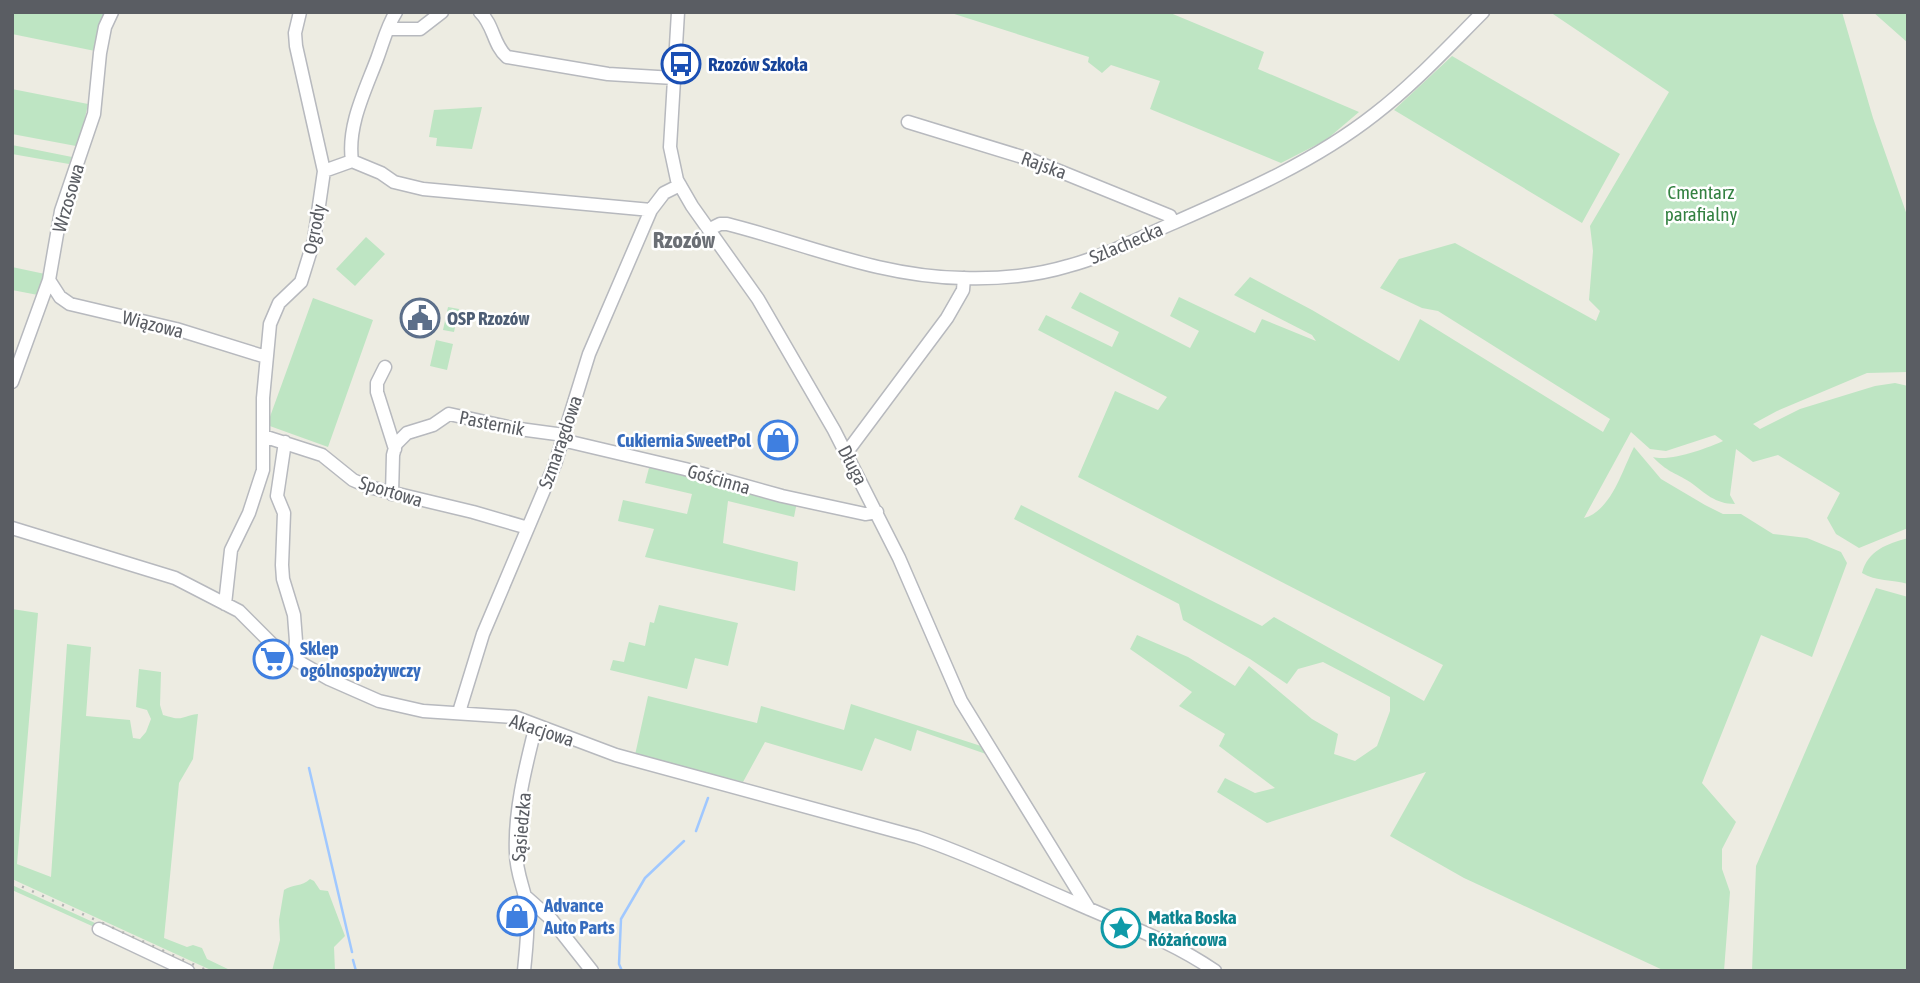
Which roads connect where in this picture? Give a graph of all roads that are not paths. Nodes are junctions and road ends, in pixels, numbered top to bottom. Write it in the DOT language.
graph roads {
  1 [pos="112,12"];
  2 [pos="300,12"];
  3 [pos="396,12"];
  4 [pos="442,12"];
  5 [pos="480,12"];
  6 [pos="678,12"];
  7 [pos="1483,12"];
  8 [pos="388,29"];
  9 [pos="674,78"];
  10 [pos="908,122"];
  11 [pos="352,161"];
  12 [pos="324,171"];
  13 [pos="680,185"];
  14 [pos="651,210"];
  15 [pos="1173,223"];
  16 [pos="710,229"];
  17 [pos="964,278"];
  18 [pos="50,280"];
  19 [pos="266,357"];
  20 [pos="385,367"];
  21 [pos="12,382"];
  22 [pos="264,436"];
  23 [pos="563,437"];
  24 [pos="285,442"];
  25 [pos="395,449"];
  26 [pos="847,452"];
  27 [pos="392,494"];
  28 [pos="877,512"];
  29 [pos="12,528"];
  30 [pos="528,528"];
  31 [pos="225,604"];
  32 [pos="294,659"];
  33 [pos="459,712"];
  34 [pos="536,725"];
  35 [pos="524,895"];
  36 [pos="1089,909"];
  37 [pos="99,929"];
  38 [pos="188,971"];
  39 [pos="524,971"];
  40 [pos="592,971"];
  41 [pos="1215,971"];
  1 -- 18 [label="street, Wrzosowa"];
  2 -- 12 [label="street"];
  3 -- 8 [label="street"];
  4 -- 8 [label="street"];
  5 -- 9 [label="street"];
  6 -- 9 [label="street, Długa"];
  7 -- 15 [label="street, Szlachecka"];
  8 -- 11 [label="street"];
  9 -- 13 [label="street, Długa"];
  10 -- 15 [label="street, Rajska"];
  11 -- 12 [label="street"];
  11 -- 14 [label="street"];
  12 -- 19 [label="street, Ogrody"];
  13 -- 14 [label="street, Szmaragdowa"];
  13 -- 16 [label="street, Długa"];
  14 -- 23 [label="street, Szmaragdowa"];
  15 -- 17 [label="street, Szlachecka"];
  16 -- 17 [label="street, Szlachecka"];
  16 -- 26 [label="street, Długa"];
  17 -- 26 [label="street"];
  18 -- 19 [label="street, Wiązowa"];
  18 -- 21 [label="street, Wrzosowa"];
  19 -- 22 [label="street, Ogrody"];
  20 -- 25 [label="street"];
  22 -- 24 [label="street, Sportowa"];
  22 -- 31 [label="street, Ogrody"];
  23 -- 25 [label="street, Pasternik"];
  23 -- 28 [label="street, Gościnna"];
  23 -- 30 [label="street, Szmaragdowa"];
  24 -- 27 [label="street, Sportowa"];
  24 -- 32 [label="street"];
  25 -- 27 [label="street"];
  26 -- 28 [label="street, Długa"];
  27 -- 30 [label="street, Sportowa"];
  28 -- 36 [label="street, Długa"];
  29 -- 31 [label="street, Akacjowa"];
  30 -- 33 [label="street, Szmaragdowa"];
  31 -- 32 [label="street, Akacjowa"];
  32 -- 33 [label="street, Akacjowa"];
  33 -- 34 [label="street, Akacjowa"];
  34 -- 35 [label="street, Sąsiedzka"];
  34 -- 36 [label="street, Akacjowa"];
  35 -- 39 [label="street, Sąsiedzka"];
  35 -- 40 [label="street"];
  36 -- 41 [label="street, Akacjowa"];
  37 -- 38 [label="street"];
}
